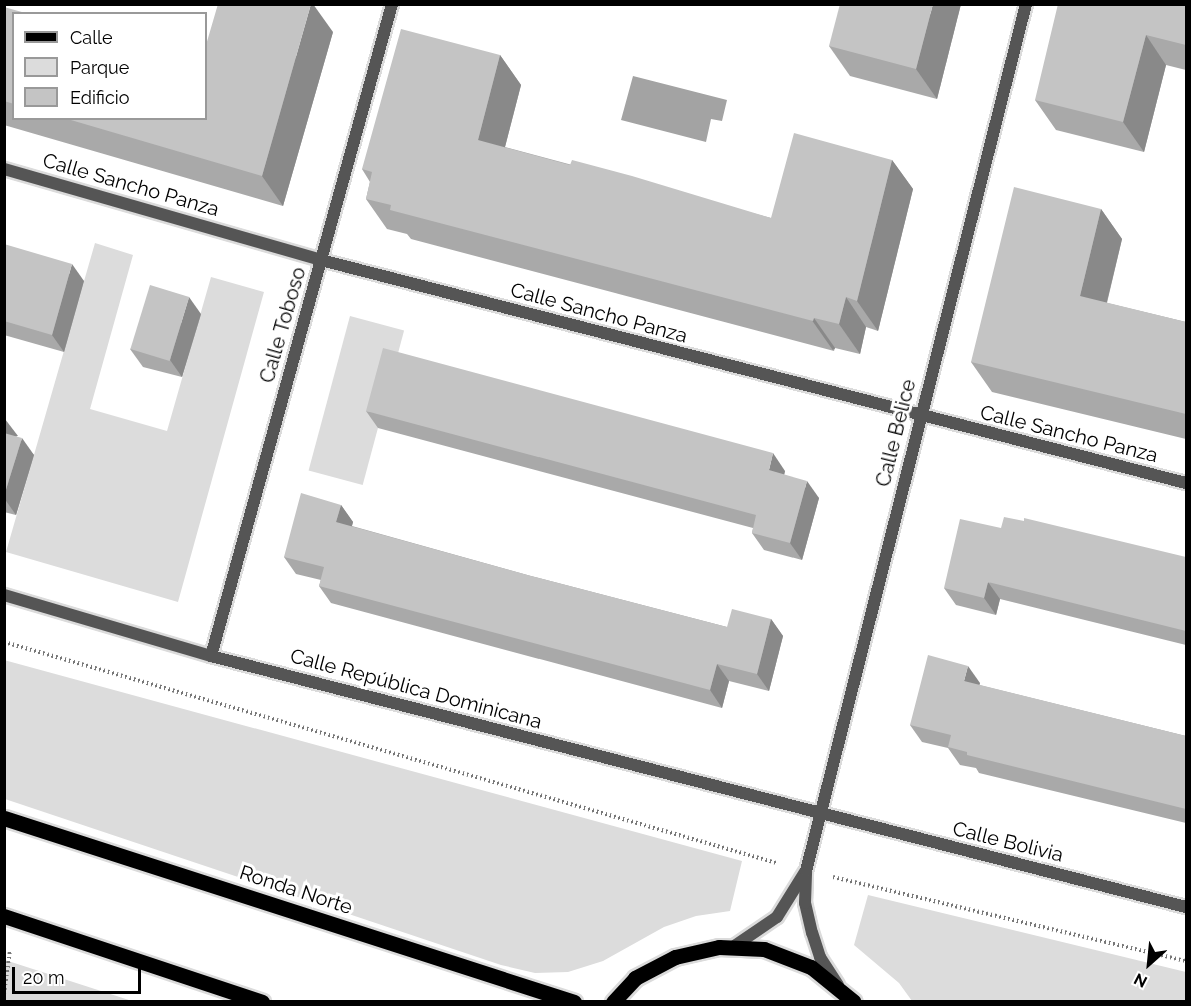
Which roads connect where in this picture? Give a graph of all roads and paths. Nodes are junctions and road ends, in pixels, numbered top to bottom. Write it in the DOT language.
graph roads {
  1 [pos="392,4"];
  2 [pos="1026,4"];
  3 [pos="4,169"];
  4 [pos="321,260"];
  5 [pos="920,417"];
  6 [pos="1186,483"];
  7 [pos="4,595"];
  8 [pos="4,642"];
  9 [pos="211,656"];
  10 [pos="820,815"];
  11 [pos="4,818"];
  12 [pos="806,871"];
  13 [pos="1186,907"];
  14 [pos="9,918"];
  15 [pos="732,947"];
  16 [pos="1186,961"];
  17 [pos="841,990"];
  18 [pos="4,994"];
  19 [pos="262,1002"];
  20 [pos="574,1002"];
  21 [pos="613,1002"];
  22 [pos="854,1002"];
  1 -- 4 [label="street, Calle Toboso"];
  2 -- 5 [label="street, Calle Belice"];
  3 -- 4 [label="street, Calle Sancho Panza"];
  4 -- 5 [label="street, Calle Sancho Panza"];
  4 -- 9 [label="street, Calle Toboso"];
  5 -- 6 [label="street, Calle Sancho Panza"];
  5 -- 10 [label="street, Calle Belice"];
  7 -- 9 [label="street, Calle República Dominicana"];
  8 -- 12 [label="path"];
  9 -- 10 [label="street, Calle República Dominicana"];
  10 -- 12 [label="street, Calle Belice"];
  10 -- 13 [label="street, Calle Bolivia"];
  11 -- 20 [label="main road, Ronda Norte"];
  12 -- 15 [label="street, Calle Belice"];
  12 -- 16 [label="path"];
  12 -- 17 [label="street, Calle Belice"];
  14 -- 18 [label="path"];
  14 -- 19 [label="main road"];
  15 -- 17 [label="main road"];
  15 -- 21 [label="main road"];
  17 -- 22 [label="main road"];
}
